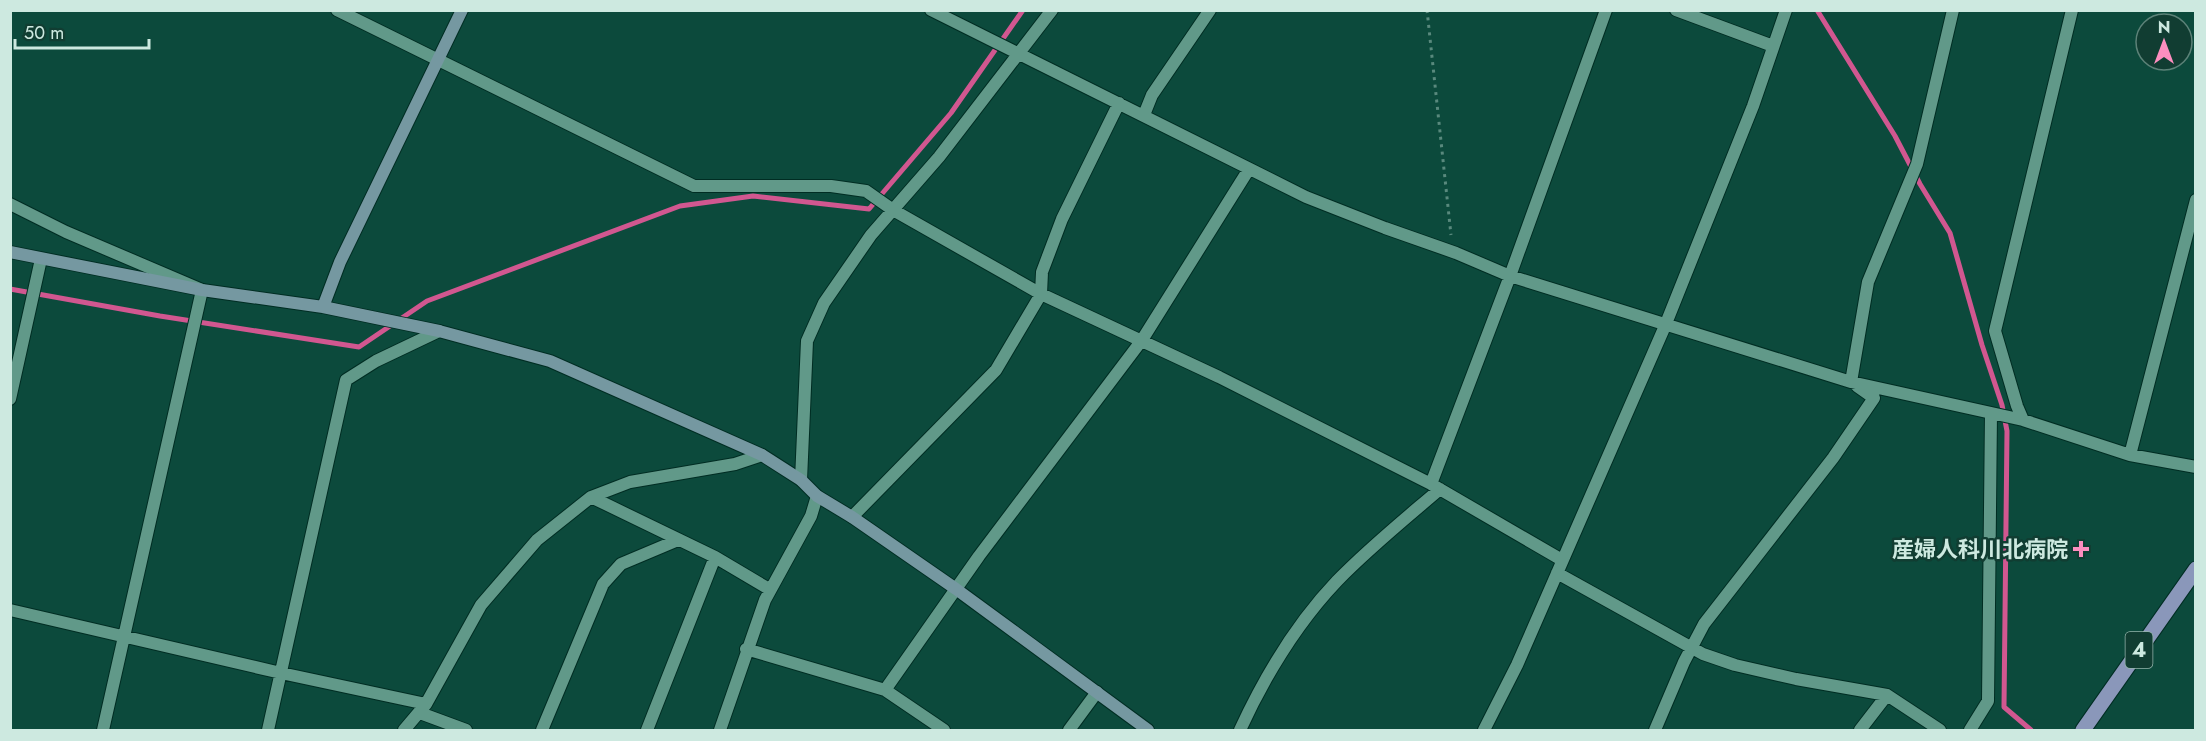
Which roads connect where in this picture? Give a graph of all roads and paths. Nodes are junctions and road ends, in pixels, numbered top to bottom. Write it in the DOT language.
graph roads {
  1 [pos="337,10"];
  2 [pos="462,10"];
  3 [pos="931,10"];
  4 [pos="1052,10"];
  5 [pos="1210,10"];
  6 [pos="1427,10"];
  7 [pos="1606,10"];
  8 [pos="1676,10"];
  9 [pos="1786,10"];
  10 [pos="1953,10"];
  11 [pos="2072,10"];
  12 [pos="1773,46"];
  13 [pos="1013,51"];
  14 [pos="437,61"];
  15 [pos="1119,104"];
  16 [pos="1144,115"];
  17 [pos="1249,169"];
  18 [pos="2196,200"];
  19 [pos="10,204"];
  20 [pos="890,207"];
  21 [pos="10,252"];
  22 [pos="1453,253"];
  23 [pos="41,259"];
  24 [pos="1510,276"];
  25 [pos="202,290"];
  26 [pos="1041,294"];
  27 [pos="322,307"];
  28 [pos="1665,326"];
  29 [pos="439,331"];
  30 [pos="1142,340"];
  31 [pos="1851,382"];
  32 [pos="10,399"];
  33 [pos="1993,414"];
  34 [pos="2018,419"];
  35 [pos="2130,454"];
  36 [pos="762,455"];
  37 [pos="2196,467"];
  38 [pos="801,480"];
  39 [pos="1436,487"];
  40 [pos="817,496"];
  41 [pos="591,497"];
  42 [pos="852,517"];
  43 [pos="678,540"];
  44 [pos="715,557"];
  45 [pos="1562,560"];
  46 [pos="2196,569"];
  47 [pos="1557,573"];
  48 [pos="769,589"];
  49 [pos="956,589"];
  50 [pos="10,610"];
  51 [pos="123,636"];
  52 [pos="1692,647"];
  53 [pos="746,649"];
  54 [pos="281,673"];
  55 [pos="885,690"];
  56 [pos="1097,692"];
  57 [pos="1887,695"];
  58 [pos="423,708"];
  59 [pos="103,730"];
  60 [pos="268,730"];
  61 [pos="404,730"];
  62 [pos="466,730"];
  63 [pos="542,730"];
  64 [pos="647,730"];
  65 [pos="720,730"];
  66 [pos="944,730"];
  67 [pos="1069,730"];
  68 [pos="1148,730"];
  69 [pos="1240,730"];
  70 [pos="1484,730"];
  71 [pos="1655,730"];
  72 [pos="1860,730"];
  73 [pos="1940,730"];
  74 [pos="1970,730"];
  75 [pos="2083,730"];
  1 -- 14 [label="street"];
  2 -- 14 [label="street"];
  3 -- 13 [label="street"];
  4 -- 13 [label="street"];
  5 -- 16 [label="street"];
  6 -- 22 [label="path"];
  7 -- 24 [label="street"];
  8 -- 12 [label="street"];
  9 -- 12 [label="street"];
  10 -- 31 [label="street"];
  11 -- 34 [label="street"];
  12 -- 28 [label="street"];
  13 -- 15 [label="street"];
  13 -- 20 [label="street"];
  14 -- 20 [label="street"];
  14 -- 27 [label="street"];
  15 -- 16 [label="street"];
  15 -- 26 [label="street"];
  16 -- 17 [label="street"];
  17 -- 22 [label="street"];
  17 -- 30 [label="street"];
  18 -- 35 [label="street"];
  19 -- 25 [label="street"];
  20 -- 26 [label="street"];
  20 -- 38 [label="street"];
  21 -- 23 [label="street"];
  22 -- 24 [label="street"];
  23 -- 25 [label="street"];
  23 -- 32 [label="street"];
  24 -- 28 [label="street"];
  24 -- 39 [label="street"];
  25 -- 27 [label="street"];
  25 -- 51 [label="street"];
  26 -- 30 [label="street"];
  26 -- 42 [label="street"];
  27 -- 29 [label="street"];
  28 -- 31 [label="street"];
  28 -- 45 [label="street"];
  29 -- 36 [label="street"];
  29 -- 54 [label="street"];
  30 -- 39 [label="street"];
  30 -- 49 [label="street"];
  31 -- 33 [label="street"];
  31 -- 52 [label="street"];
  33 -- 34 [label="street"];
  33 -- 74 [label="street"];
  34 -- 35 [label="street"];
  35 -- 37 [label="street"];
  36 -- 38 [label="street"];
  36 -- 41 [label="street"];
  38 -- 40 [label="street"];
  39 -- 45 [label="street"];
  39 -- 69 [label="street"];
  40 -- 42 [label="street"];
  40 -- 48 [label="street"];
  41 -- 43 [label="street"];
  41 -- 58 [label="street"];
  42 -- 49 [label="street"];
  43 -- 44 [label="street"];
  43 -- 63 [label="street"];
  44 -- 48 [label="street"];
  44 -- 64 [label="street"];
  45 -- 47 [label="street"];
  46 -- 75 [label="main road, 4"];
  47 -- 52 [label="street"];
  47 -- 70 [label="street"];
  48 -- 53 [label="street"];
  49 -- 55 [label="street"];
  49 -- 56 [label="street"];
  50 -- 51 [label="street"];
  51 -- 54 [label="street"];
  51 -- 59 [label="street"];
  52 -- 57 [label="street"];
  52 -- 71 [label="street"];
  53 -- 55 [label="street"];
  53 -- 65 [label="street"];
  54 -- 58 [label="street"];
  54 -- 60 [label="street"];
  55 -- 66 [label="street"];
  56 -- 67 [label="street"];
  56 -- 68 [label="street"];
  57 -- 72 [label="street"];
  57 -- 73 [label="street"];
  58 -- 61 [label="street"];
  58 -- 62 [label="street"];
}
